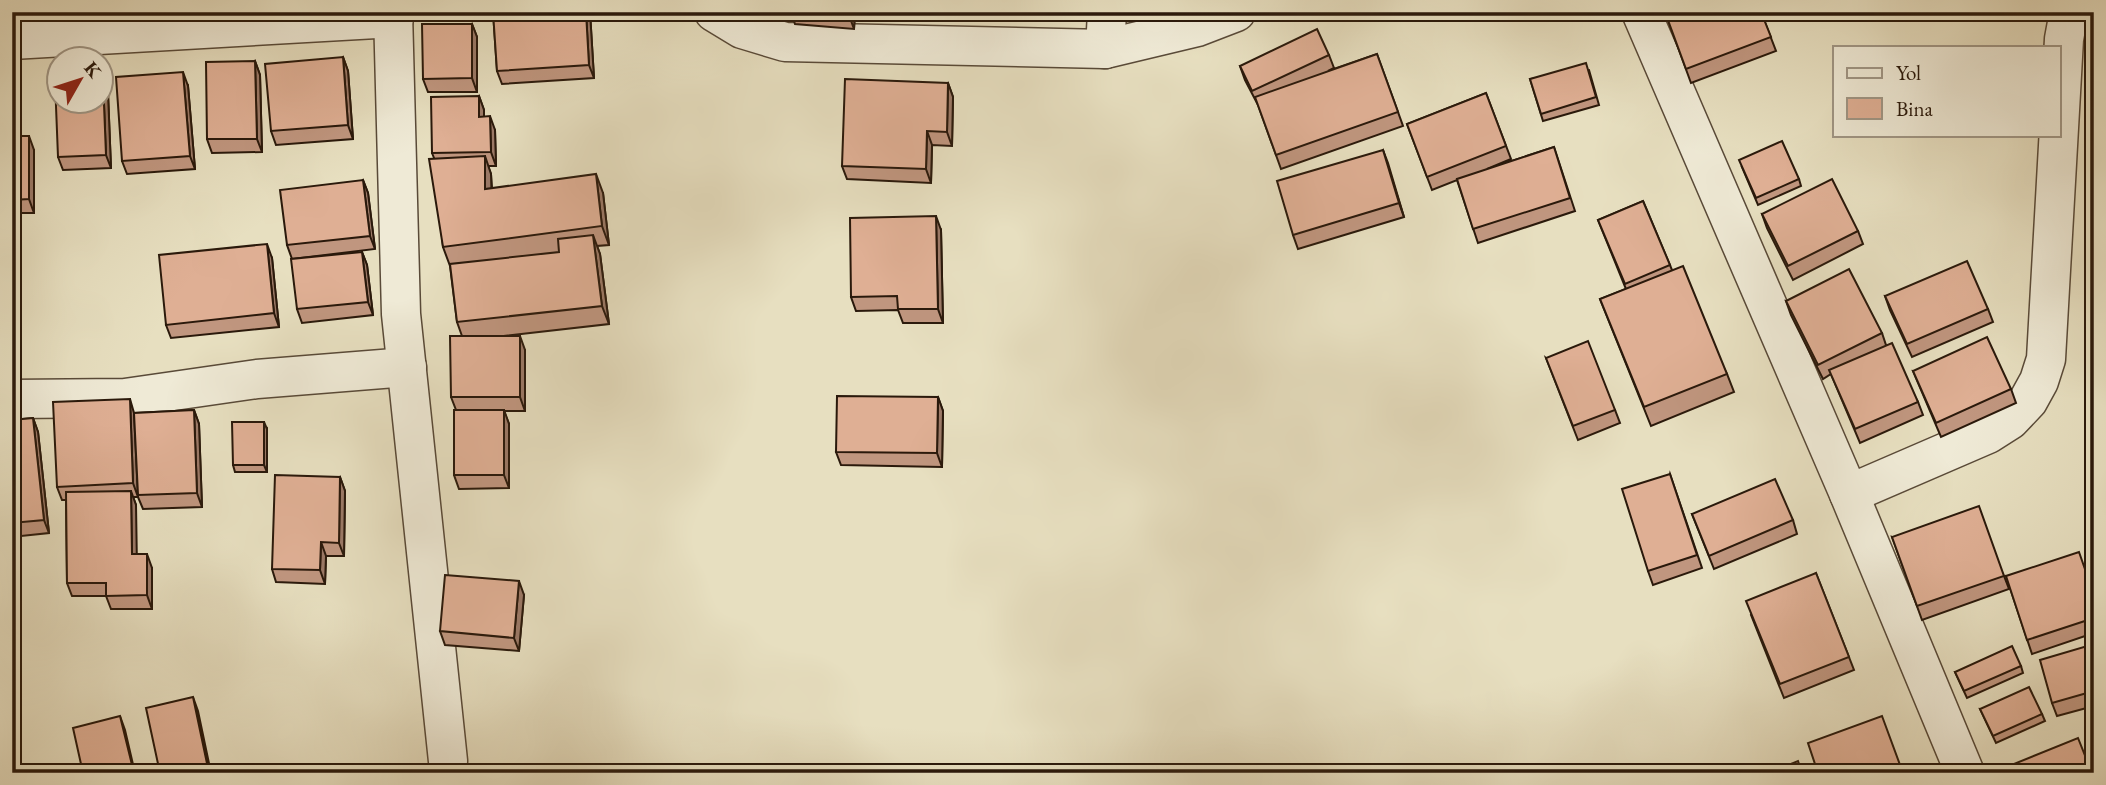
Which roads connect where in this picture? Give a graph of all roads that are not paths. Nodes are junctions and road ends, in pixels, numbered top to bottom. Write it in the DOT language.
graph roads {
  1 [pos="714,12"];
  2 [pos="1236,12"];
  3 [pos="1641,12"];
  4 [pos="2069,12"];
  5 [pos="394,15"];
  6 [pos="1106,30"];
  7 [pos="12,40"];
  8 [pos="2060,110"];
  9 [pos="2059,136"];
  10 [pos="407,367"];
  11 [pos="12,399"];
  12 [pos="1849,494"];
  13 [pos="448,761"];
  14 [pos="1965,773"];
  1 -- 6 [label="street"];
  2 -- 6 [label="street"];
  3 -- 12 [label="street"];
  4 -- 8 [label="street"];
  5 -- 7 [label="street"];
  5 -- 10 [label="street"];
  9 -- 12 [label="street"];
  10 -- 11 [label="street"];
  10 -- 13 [label="street"];
  12 -- 14 [label="street"];
}
